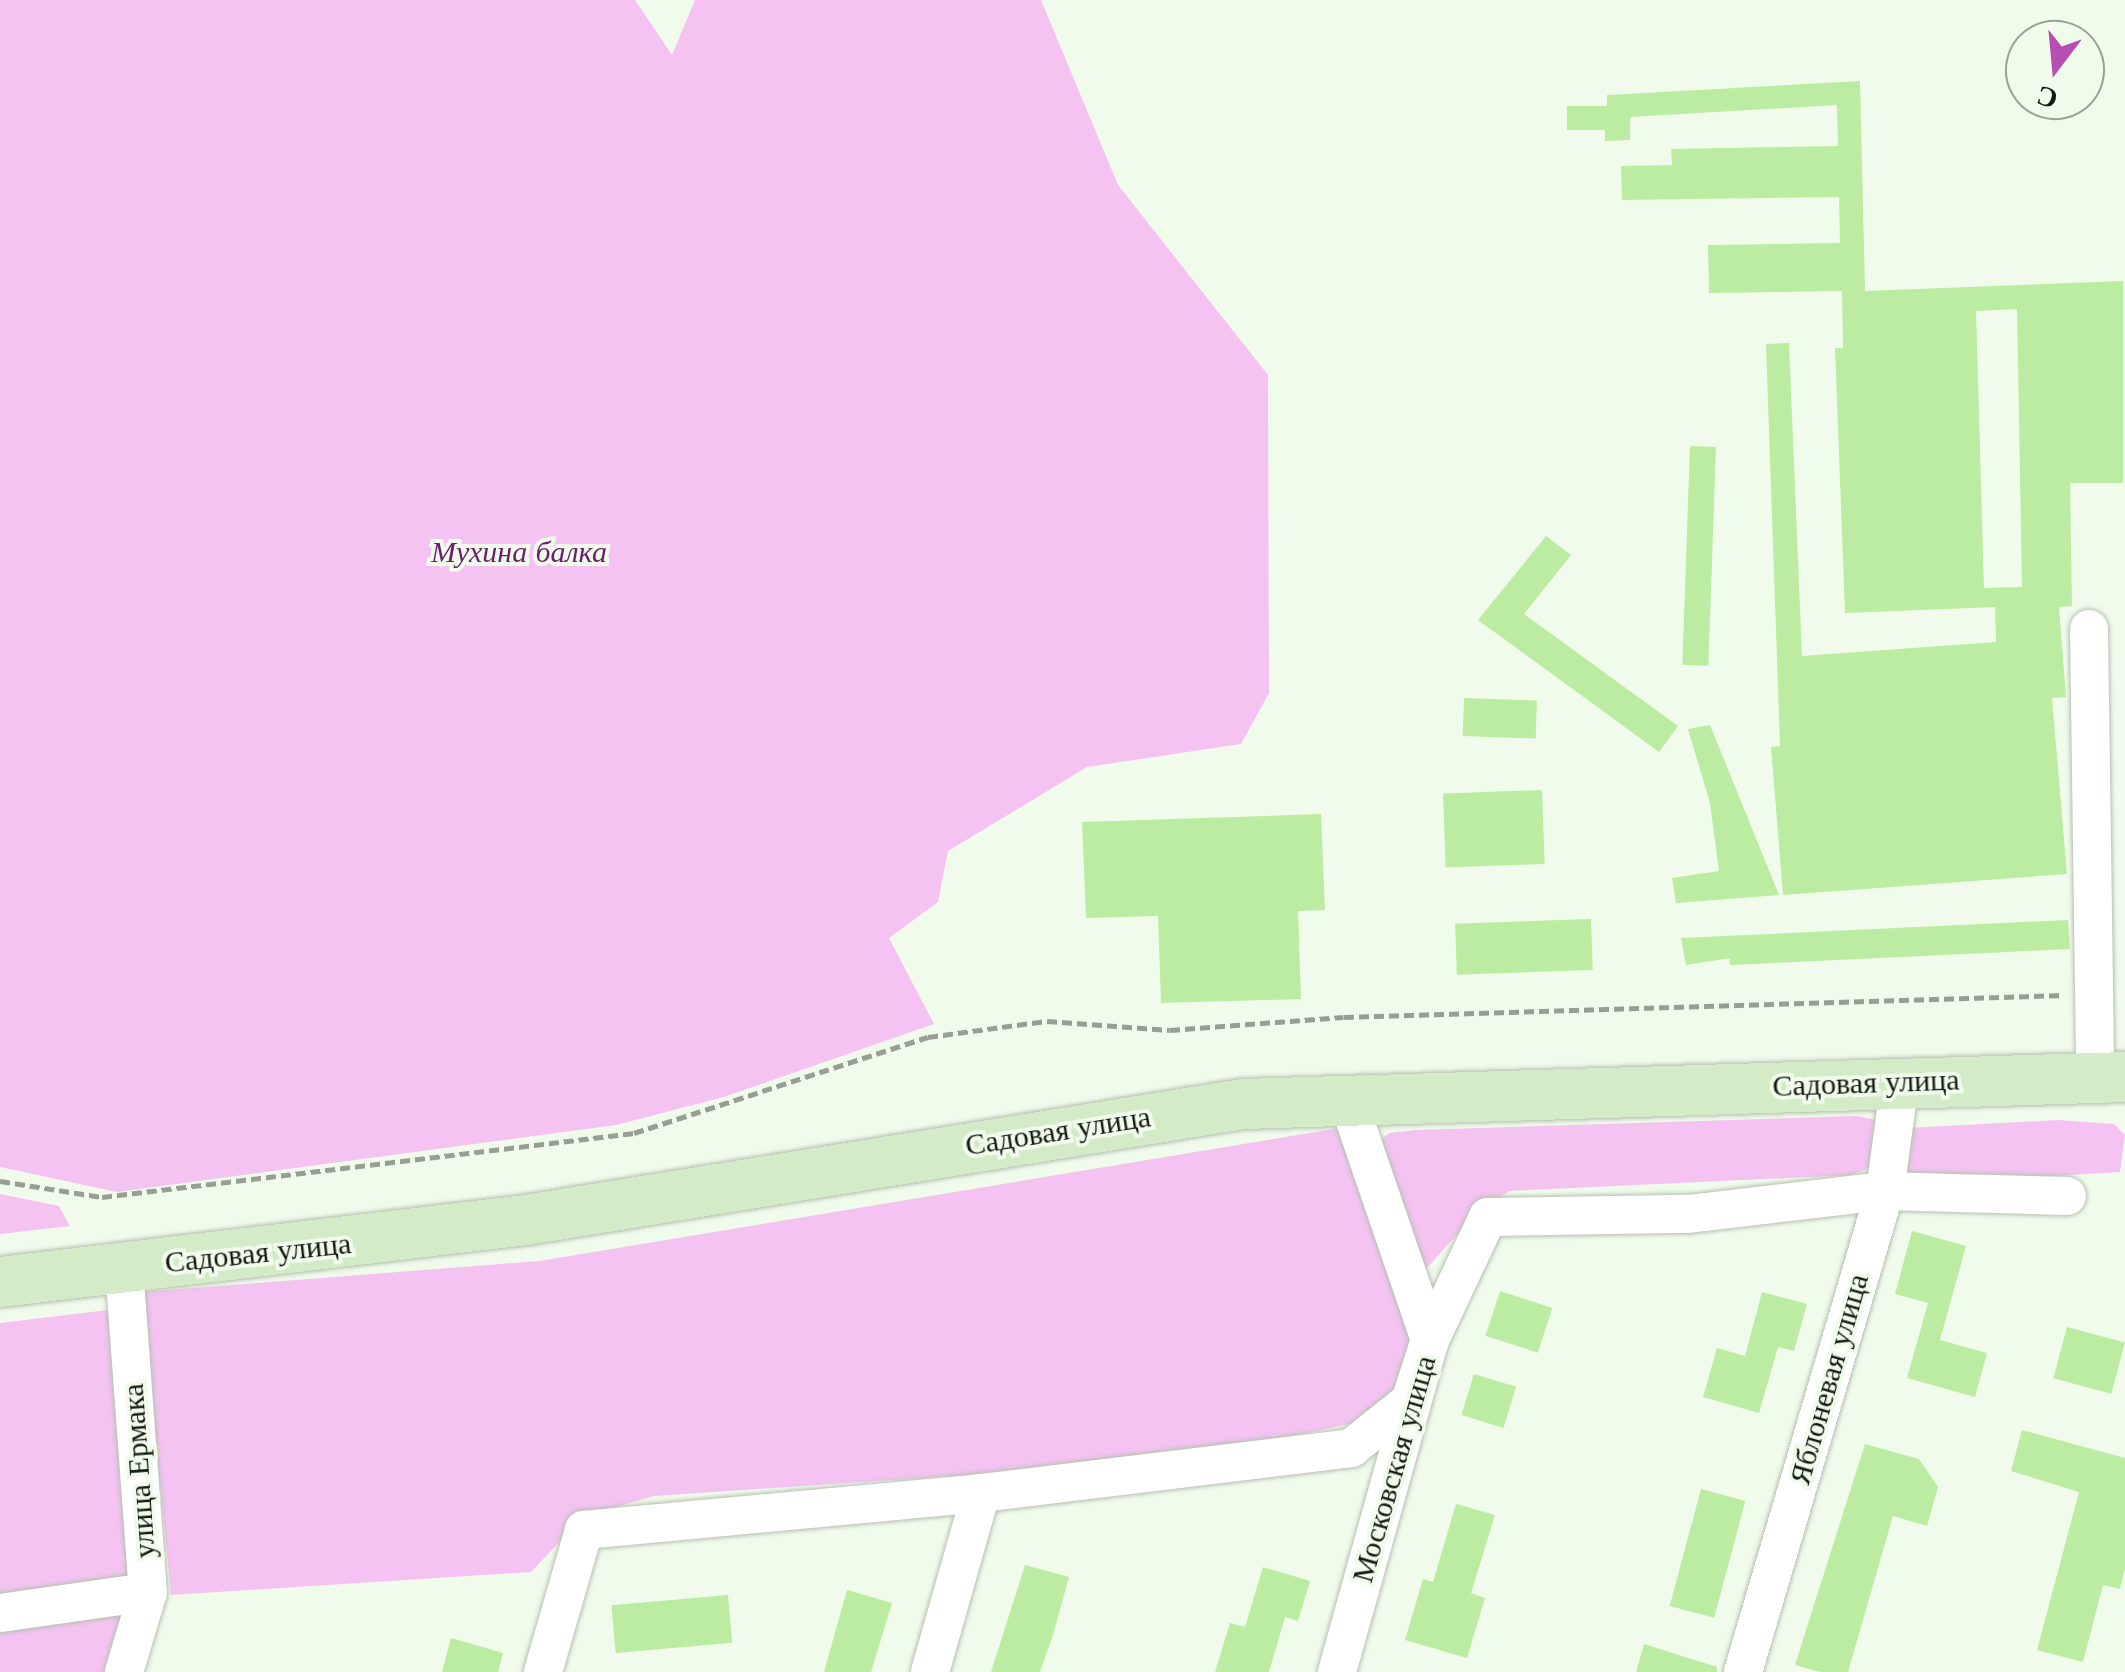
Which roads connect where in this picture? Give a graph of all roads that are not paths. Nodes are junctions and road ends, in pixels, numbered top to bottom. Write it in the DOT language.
graph roads {
  1 [pos="2089,629"];
  2 [pos="2110,1077"];
  3 [pos="1900,1082"];
  4 [pos="1347,1097"];
  5 [pos="1885,1191"];
  6 [pos="2068,1196"];
  7 [pos="124,1267"];
  8 [pos="0,1282"];
  9 [pos="1430,1340"];
  10 [pos="981,1493"];
  11 [pos="148,1592"];
  12 [pos="0,1613"];
  13 [pos="124,1672"];
  14 [pos="543,1672"];
  15 [pos="930,1672"];
  16 [pos="1337,1672"];
  17 [pos="1742,1672"];
  1 -- 2 [label="street"];
  2 -- 3 [label="main road, Садовая улица"];
  3 -- 4 [label="main road, Садовая улица"];
  3 -- 5 [label="street, Яблоневая улица"];
  4 -- 7 [label="main road, Садовая улица"];
  4 -- 9 [label="street, Московская улица"];
  5 -- 6 [label="street"];
  5 -- 9 [label="street"];
  5 -- 17 [label="street, Яблоневая улица"];
  7 -- 8 [label="main road, Садовая улица"];
  7 -- 11 [label="street, улица Ермака"];
  9 -- 10 [label="street"];
  9 -- 16 [label="street, Московская улица"];
  10 -- 14 [label="street"];
  10 -- 15 [label="street"];
  11 -- 12 [label="street"];
  11 -- 13 [label="street, улица Ермака"];
}
